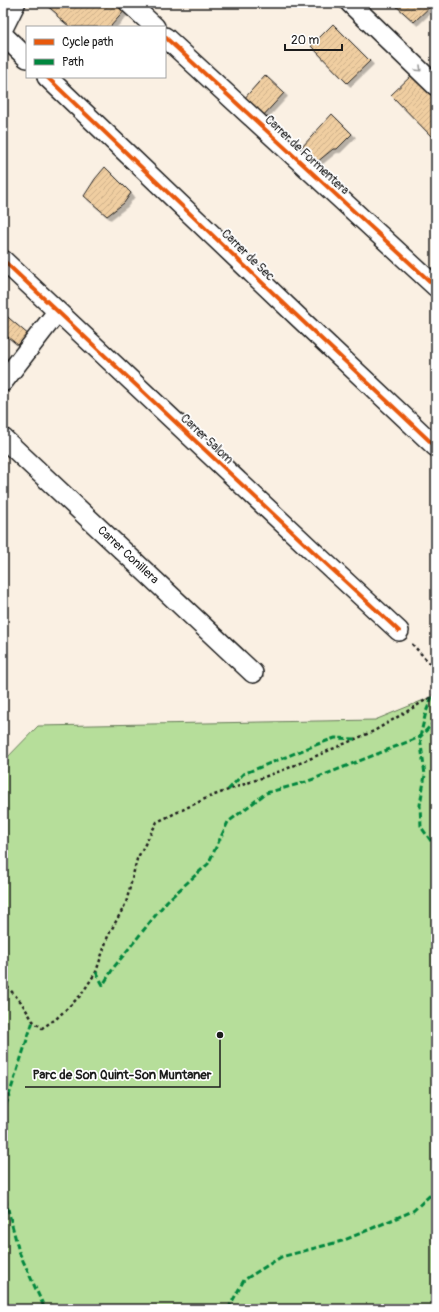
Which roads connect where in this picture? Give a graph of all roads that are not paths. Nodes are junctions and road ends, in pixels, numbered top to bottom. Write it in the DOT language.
graph roads {
  1 [pos="14,3"];
  2 [pos="129,3"];
  3 [pos="350,3"];
  4 [pos="3,25"];
  5 [pos="154,26"];
  6 [pos="3,35"];
  7 [pos="166,38"];
  8 [pos="26,57"];
  9 [pos="48,78"];
  10 [pos="436,86"];
  11 [pos="3,260"];
  12 [pos="436,287"];
  13 [pos="57,312"];
  14 [pos="3,382"];
  15 [pos="3,438"];
  16 [pos="436,447"];
  17 [pos="399,631"];
  18 [pos="253,673"];
  1 -- 4 [label="street"];
  2 -- 5 [label="street"];
  3 -- 10 [label="street, one-way"];
  6 -- 8 [label="street"];
  7 -- 12 [label="street, Carrer de Formentera"];
  9 -- 16 [label="street, Carrer de Sec"];
  11 -- 13 [label="street, Carrer Salom"];
  13 -- 14 [label="street"];
  13 -- 17 [label="street, Carrer Salom"];
  15 -- 18 [label="street, Carrer Conillera"];
}
